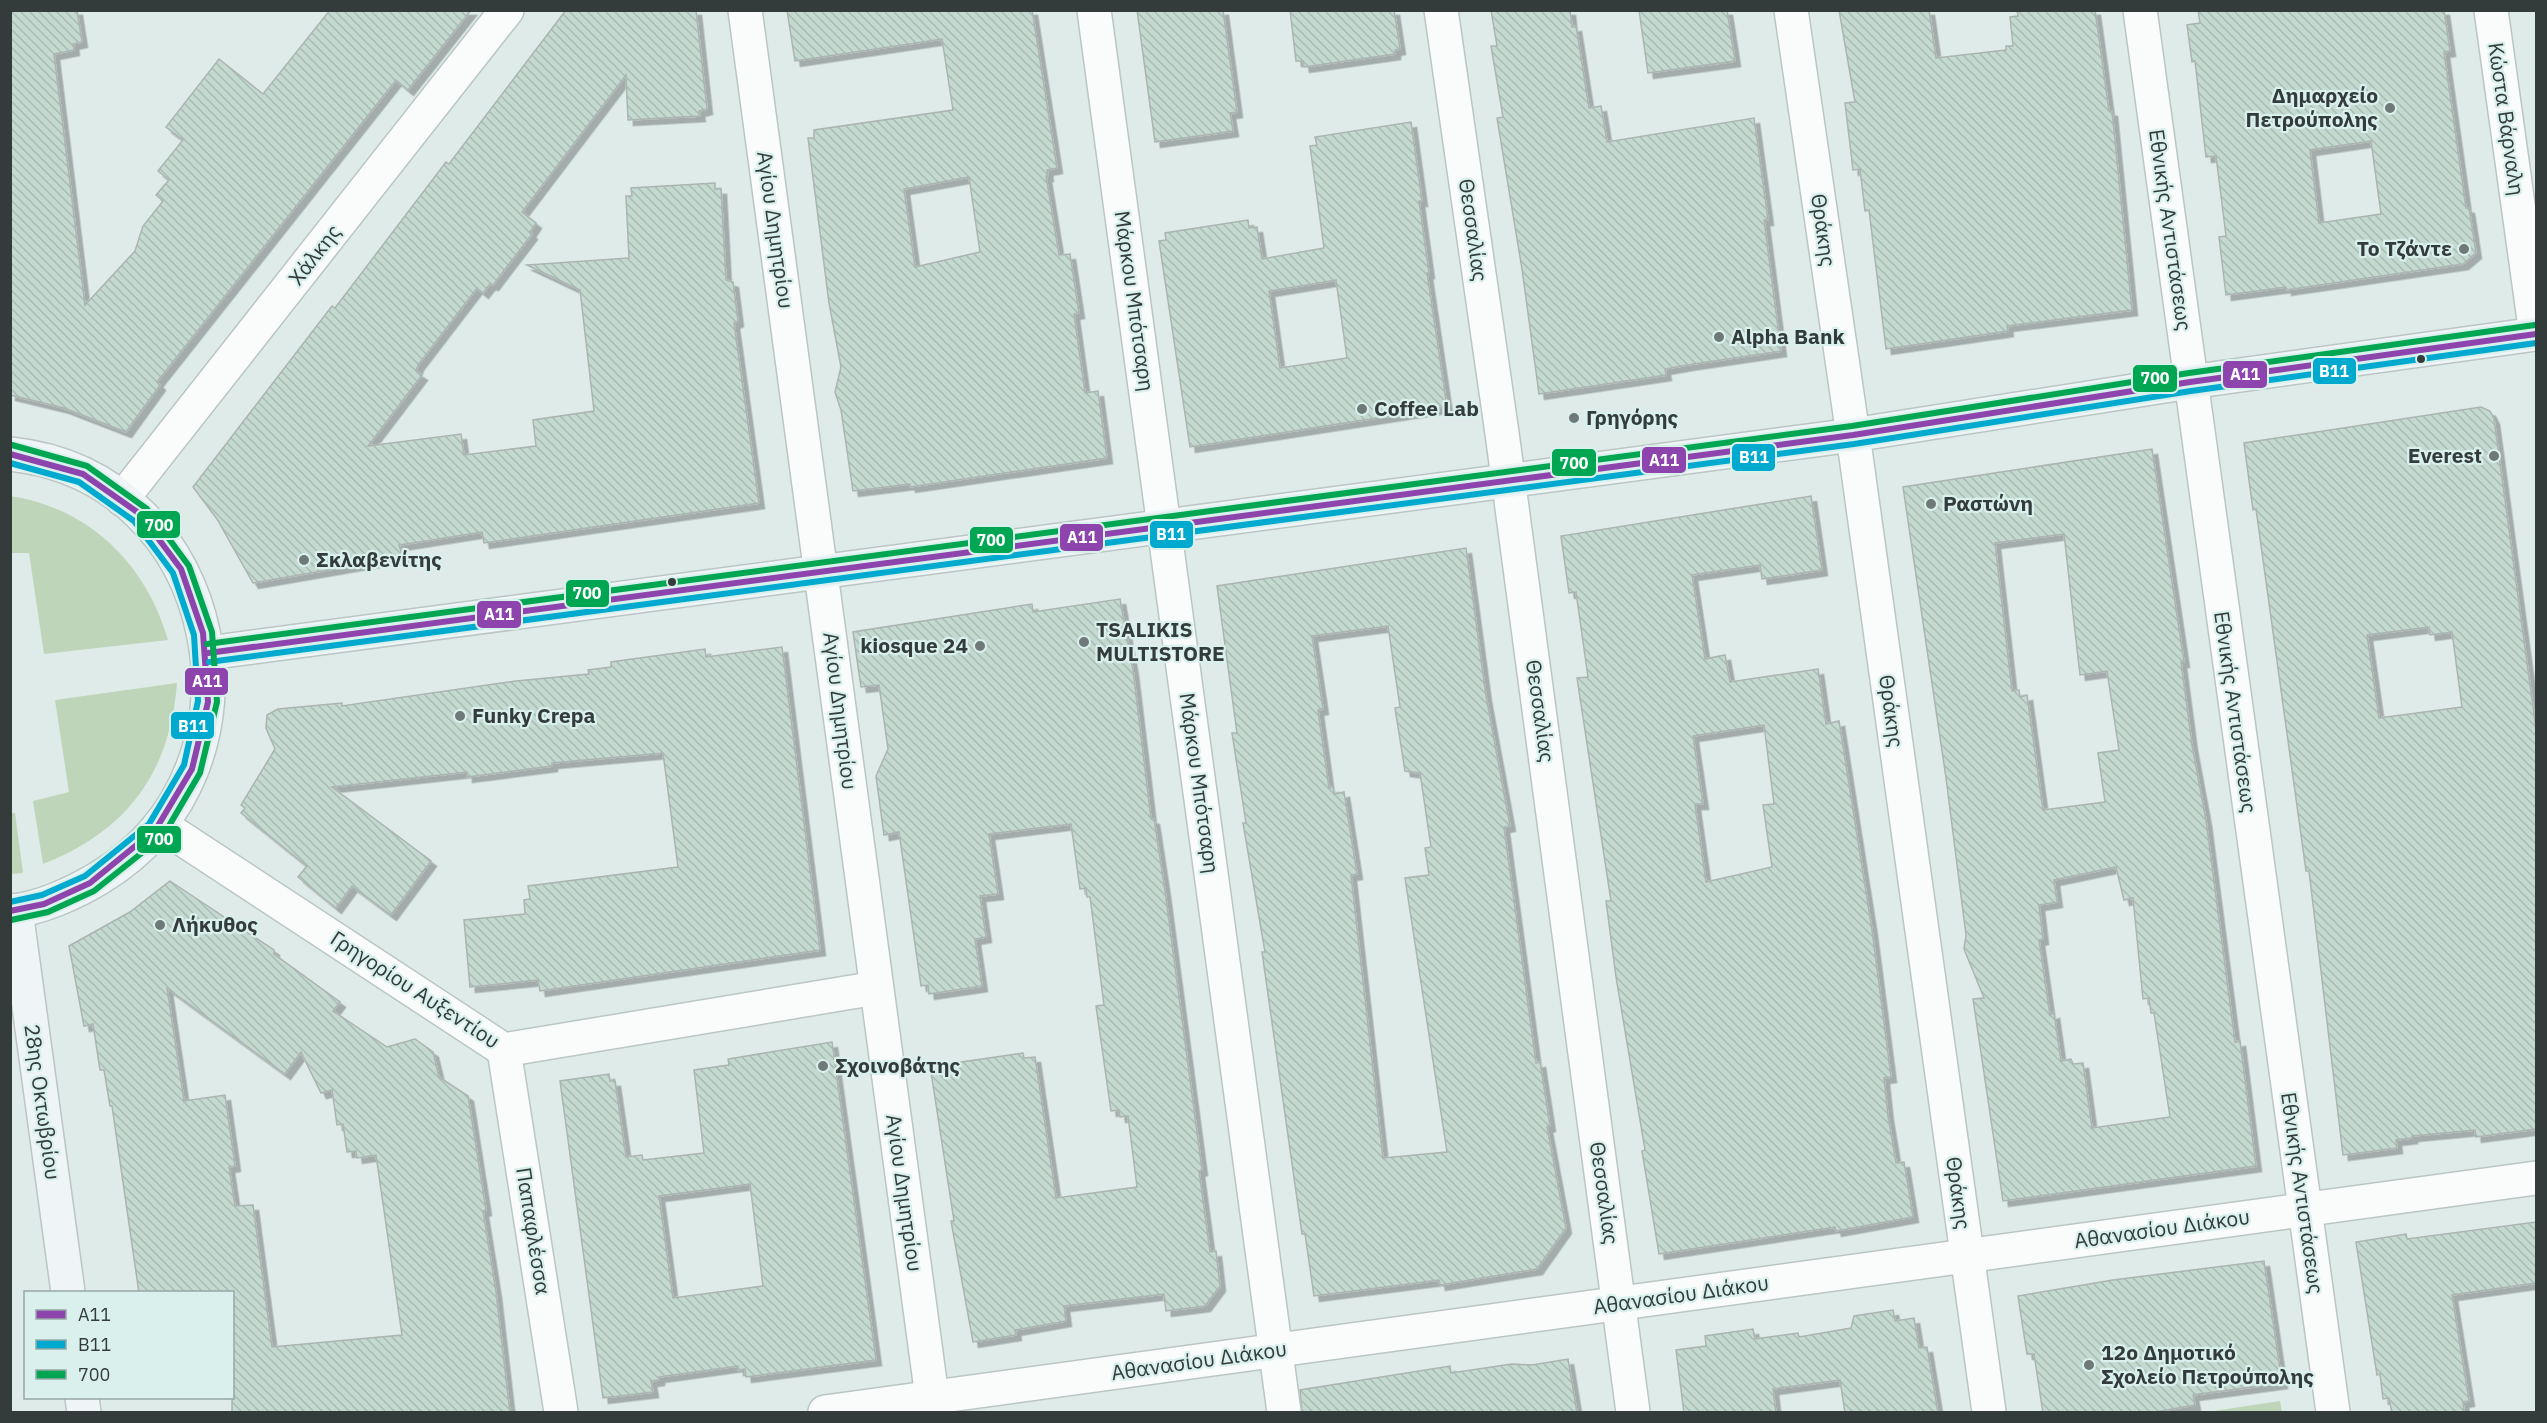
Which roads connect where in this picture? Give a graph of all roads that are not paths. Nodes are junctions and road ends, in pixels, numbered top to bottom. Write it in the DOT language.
graph roads {
  1 [pos="507,10"];
  2 [pos="745,10"];
  3 [pos="1094,10"];
  4 [pos="1441,10"];
  5 [pos="1791,10"];
  6 [pos="2140,10"];
  7 [pos="2491,10"];
  8 [pos="2536,334"];
  9 [pos="2190,382"];
  10 [pos="1854,435"];
  11 [pos="10,454"];
  12 [pos="1509,481"];
  13 [pos="122,500"];
  14 [pos="1165,527"];
  15 [pos="822,572"];
  16 [pos="208,653"];
  17 [pos="161,825"];
  18 [pos="13,911"];
  19 [pos="876,988"];
  20 [pos="504,1050"];
  21 [pos="2536,1178"];
  22 [pos="2304,1209"];
  23 [pos="1966,1256"];
  24 [pos="68,1291"];
  25 [pos="1619,1303"];
  26 [pos="1275,1351"];
  27 [pos="933,1405"];
  28 [pos="561,1413"];
  29 [pos="825,1413"];
  30 [pos="1284,1413"];
  31 [pos="1634,1413"];
  32 [pos="1989,1413"];
  33 [pos="2333,1413"];
  1 -- 13 [label="street, Χάλκης"];
  2 -- 15 [label="street, Αγίου Δημητρίου"];
  3 -- 14 [label="street, Μάρκου Μπότσαρη"];
  4 -- 12 [label="street, Θεσσαλίας"];
  5 -- 10 [label="street, Θράκης"];
  6 -- 9 [label="street, Εθνικής Αντιστάσεως"];
  7 -- 8 [label="street, Κώστα Βάρναλη"];
  8 -- 9 [label="main road"];
  9 -- 10 [label="main road"];
  9 -- 22 [label="street, Εθνικής Αντιστάσεως"];
  10 -- 12 [label="main road"];
  10 -- 23 [label="street, Θράκης"];
  11 -- 13 [label="main road"];
  12 -- 14 [label="main road"];
  12 -- 25 [label="street, Θεσσαλίας"];
  13 -- 16 [label="main road"];
  14 -- 15 [label="main road"];
  14 -- 26 [label="street, Μάρκου Μπότσαρη"];
  15 -- 16 [label="main road"];
  15 -- 19 [label="street, Αγίου Δημητρίου"];
  16 -- 17 [label="main road"];
  17 -- 18 [label="main road"];
  17 -- 20 [label="street, Γρηγορίου Αυξεντίου"];
  18 -- 24 [label="main road, 28ης Οκτωβρίου"];
  19 -- 20 [label="street, Γρηγορίου Αυξεντίου"];
  19 -- 27 [label="street, Αγίου Δημητρίου"];
  20 -- 28 [label="street, Παπαφλέσσα"];
  21 -- 22 [label="street, Αθανασίου Διάκου"];
  22 -- 23 [label="street, Αθανασίου Διάκου"];
  22 -- 33 [label="street, Εθνικής Αντιστάσεως"];
  23 -- 25 [label="street, Αθανασίου Διάκου"];
  23 -- 32 [label="street, Θράκης"];
  25 -- 26 [label="street, Αθανασίου Διάκου"];
  25 -- 31 [label="street, Θεσσαλίας"];
  26 -- 27 [label="street, Αθανασίου Διάκου"];
  26 -- 30 [label="street, Μάρκου Μπότσαρη"];
  27 -- 29 [label="street, Αθανασίου Διάκου"];
}
